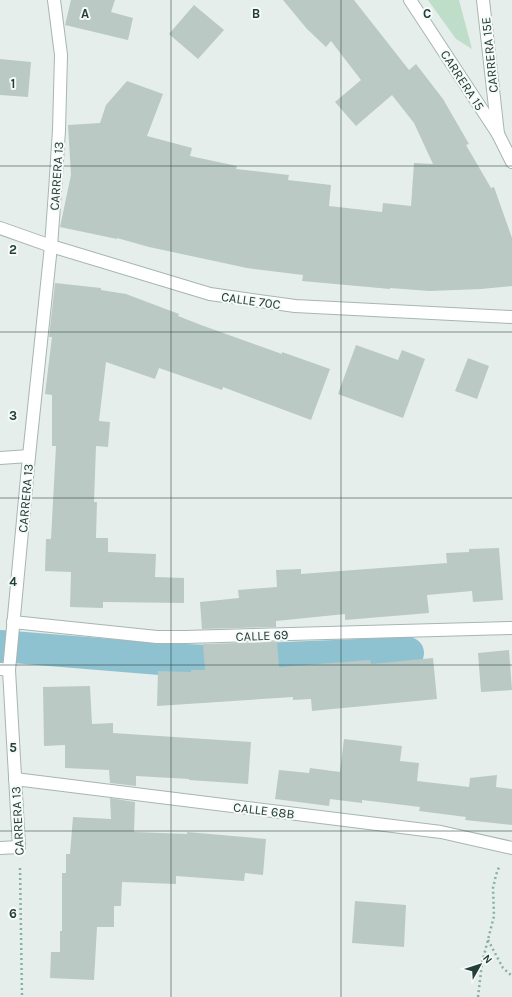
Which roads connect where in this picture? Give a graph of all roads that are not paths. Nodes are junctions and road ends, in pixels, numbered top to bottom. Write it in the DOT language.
graph roads {
  1 [pos="54,0"];
  2 [pos="410,0"];
  3 [pos="483,0"];
  4 [pos="498,134"];
  5 [pos="512,162"];
  6 [pos="0,228"];
  7 [pos="51,246"];
  8 [pos="512,317"];
  9 [pos="29,456"];
  10 [pos="0,458"];
  11 [pos="13,626"];
  12 [pos="512,628"];
  13 [pos="6,666"];
  14 [pos="15,779"];
  15 [pos="0,848"];
  16 [pos="511,848"];
  1 -- 7 [label="street, CARRERA 13"];
  2 -- 4 [label="street, CARRERA 15"];
  3 -- 4 [label="street, CARRERA 15E"];
  4 -- 5 [label="street, CARRERA 15"];
  6 -- 7 [label="street, CALLE 70C"];
  7 -- 8 [label="street, CALLE 70C"];
  7 -- 9 [label="street, CARRERA 13"];
  9 -- 10 [label="street"];
  9 -- 11 [label="street, CARRERA 13"];
  11 -- 12 [label="street, CALLE 69"];
  11 -- 13 [label="street, CARRERA 13"];
  13 -- 14 [label="street, CARRERA 13"];
  14 -- 15 [label="street, CARRERA 13"];
  14 -- 16 [label="street, CALLE 68B"];
}
